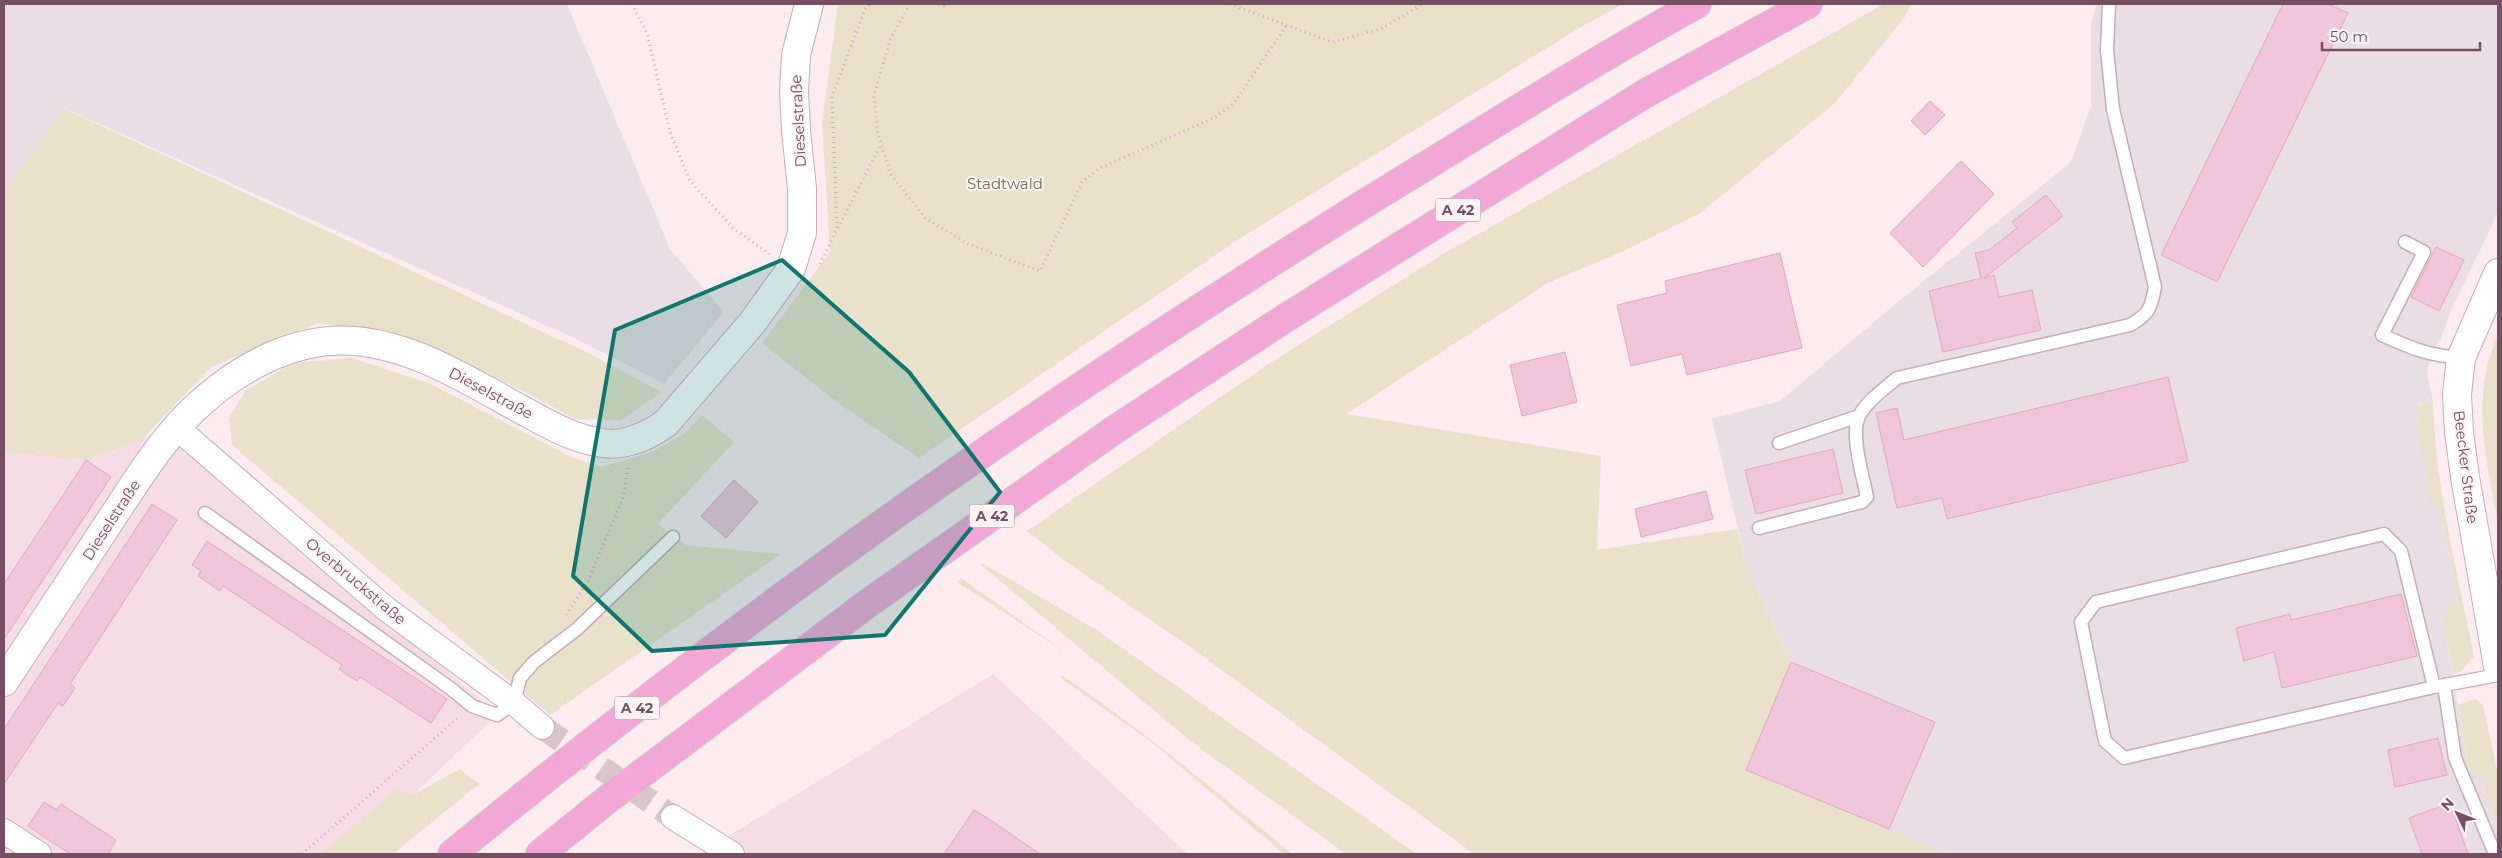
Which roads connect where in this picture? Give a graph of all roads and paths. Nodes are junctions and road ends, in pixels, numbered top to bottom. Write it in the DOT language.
graph roads {
  1 [pos="632,4"];
  2 [pos="810,4"];
  3 [pos="870,4"];
  4 [pos="910,4"];
  5 [pos="939,4"];
  6 [pos="1230,4"];
  7 [pos="1422,4"];
  8 [pos="1698,4"];
  9 [pos="1808,4"];
  10 [pos="2109,4"];
  11 [pos="947,7"];
  12 [pos="1286,26"];
  13 [pos="881,144"];
  14 [pos="838,229"];
  15 [pos="2404,242"];
  16 [pos="791,269"];
  17 [pos="2498,273"];
  18 [pos="2461,358"];
  19 [pos="1860,416"];
  20 [pos="176,427"];
  21 [pos="632,440"];
  22 [pos="1779,443"];
  23 [pos="205,513"];
  24 [pos="1759,528"];
  25 [pos="673,537"];
  26 [pos="561,621"];
  27 [pos="2498,666"];
  28 [pos="2498,675"];
  29 [pos="4,682"];
  30 [pos="2439,686"];
  31 [pos="514,703"];
  32 [pos="472,706"];
  33 [pos="542,727"];
  34 [pos="674,817"];
  35 [pos="4,831"];
  36 [pos="39,854"];
  37 [pos="302,854"];
  38 [pos="452,854"];
  39 [pos="540,854"];
  40 [pos="732,854"];
  41 [pos="2495,854"];
  1 -- 16 [label="path"];
  2 -- 16 [label="street, Dieselstraße"];
  3 -- 14 [label="path"];
  4 -- 13 [label="path"];
  5 -- 11 [label="path"];
  6 -- 12 [label="path"];
  7 -- 12 [label="path"];
  8 -- 38 [label="highway, A 42"];
  9 -- 39 [label="highway, A 42"];
  10 -- 19 [label="lane"];
  12 -- 13 [label="path"];
  13 -- 14 [label="path"];
  14 -- 16 [label="path"];
  15 -- 18 [label="lane"];
  16 -- 21 [label="street, Dieselstraße"];
  17 -- 18 [label="street, Beecker Straße"];
  18 -- 27 [label="street, Beecker Straße"];
  19 -- 22 [label="lane"];
  19 -- 24 [label="lane"];
  20 -- 21 [label="street, Dieselstraße"];
  20 -- 29 [label="street, Dieselstraße"];
  20 -- 31 [label="street, Overbruckstraße"];
  21 -- 26 [label="path"];
  23 -- 32 [label="lane"];
  25 -- 31 [label="lane"];
  28 -- 30 [label="lane"];
  30 -- 30 [label="lane"];
  30 -- 41 [label="lane"];
  31 -- 32 [label="lane"];
  31 -- 33 [label="street, Overbruckstraße"];
  32 -- 37 [label="path"];
  34 -- 40 [label="street"];
  35 -- 36 [label="street"];
}
